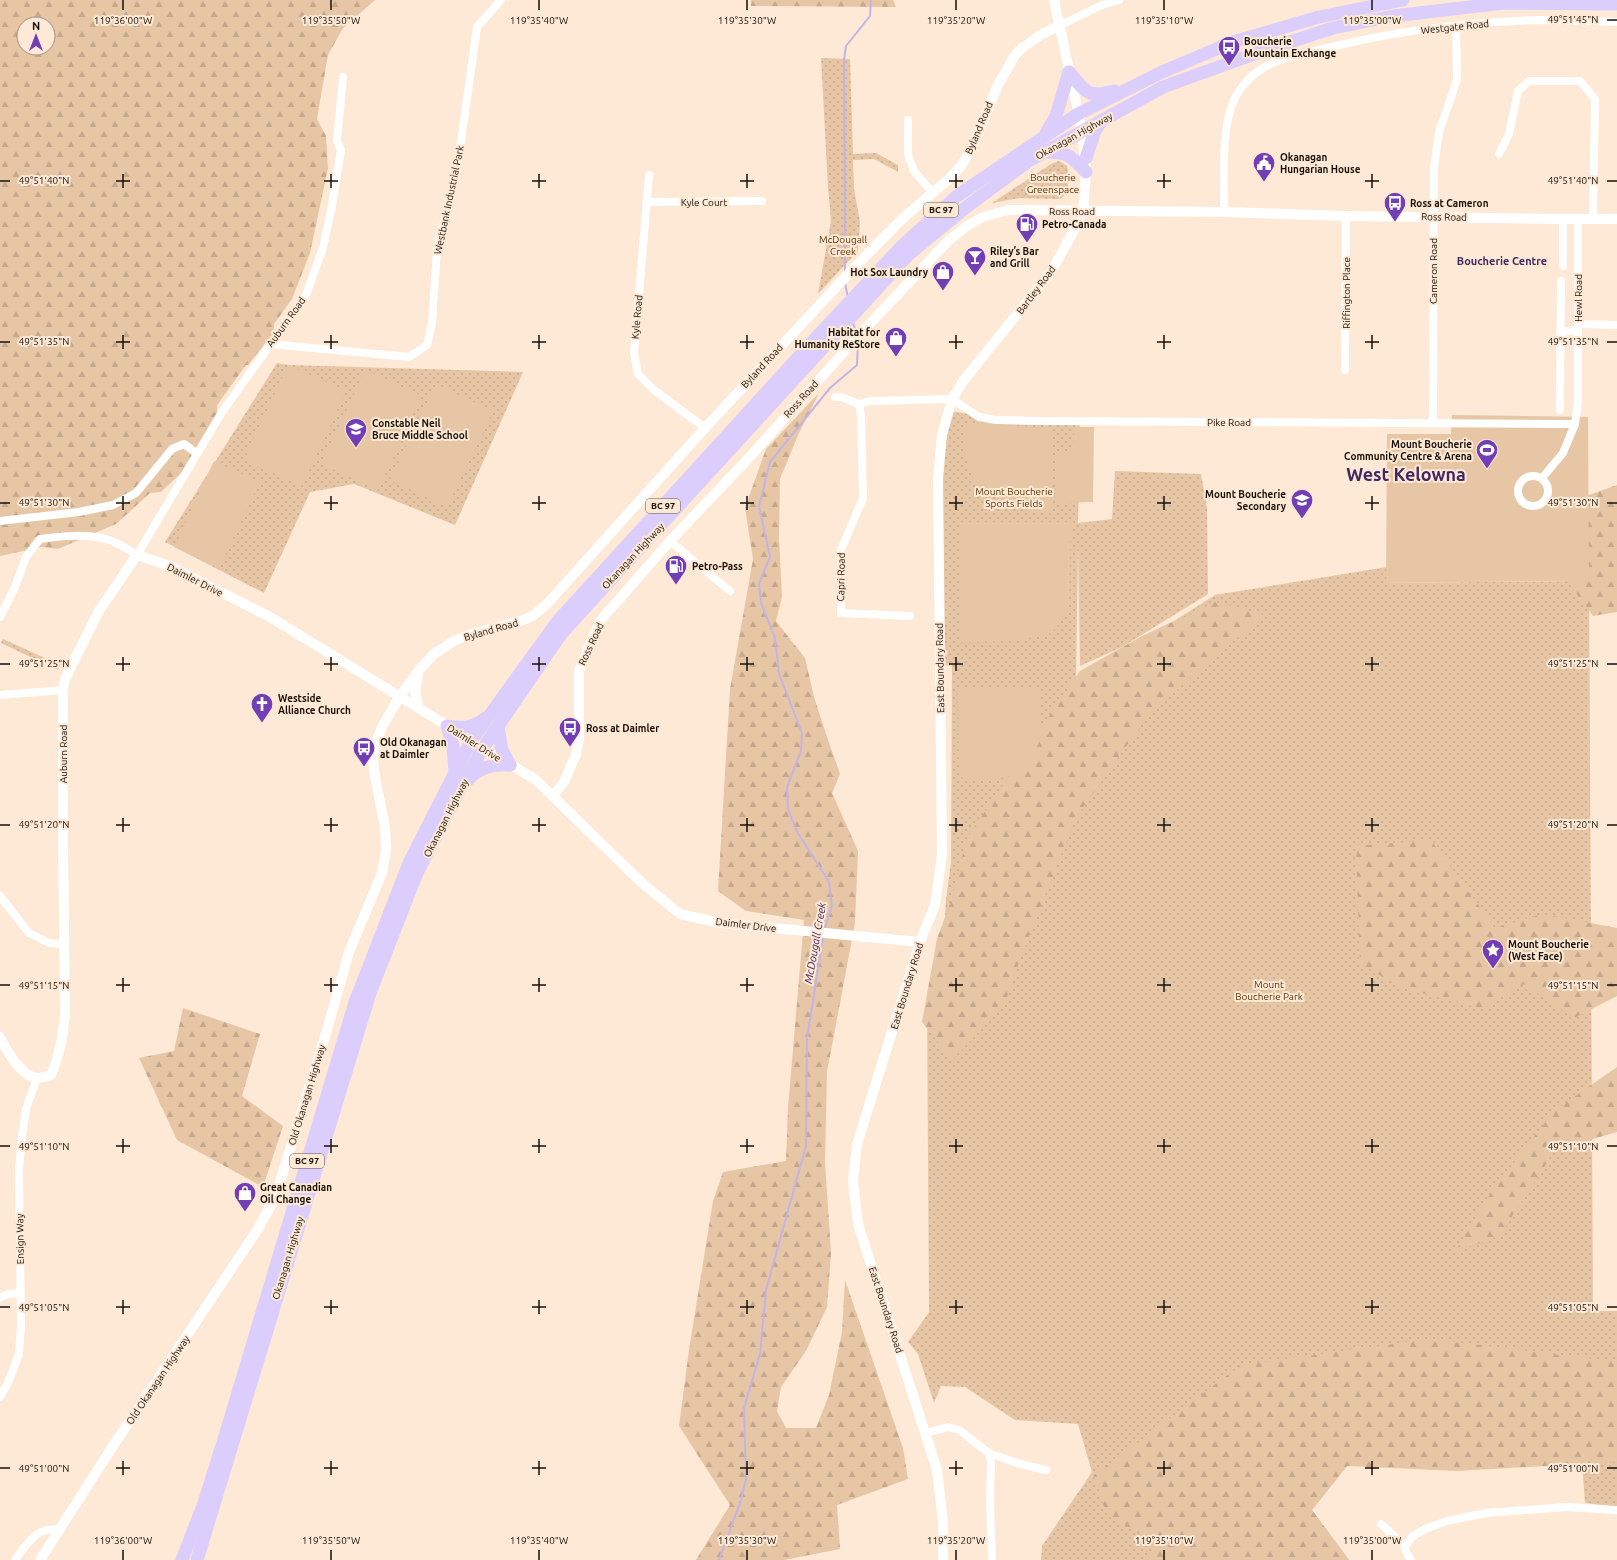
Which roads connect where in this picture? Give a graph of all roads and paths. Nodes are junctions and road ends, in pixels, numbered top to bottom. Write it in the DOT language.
graph roads {
  1 [pos="501,0"];
  2 [pos="1054,0"];
  3 [pos="1119,0"];
  4 [pos="1403,0"];
  5 [pos="1617,4"];
  6 [pos="1617,22"];
  7 [pos="1456,25"];
  8 [pos="1059,26"];
  9 [pos="1069,72"];
  10 [pos="343,77"];
  11 [pos="1133,86"];
  12 [pos="1078,114"];
  13 [pos="908,120"];
  14 [pos="1102,120"];
  15 [pos="1082,130"];
  16 [pos="1043,137"];
  17 [pos="1044,152"];
  18 [pos="1499,154"];
  19 [pos="1086,158"];
  20 [pos="1086,172"];
  21 [pos="649,175"];
  22 [pos="933,193"];
  23 [pos="762,201"];
  24 [pos="646,202"];
  25 [pos="1083,211"];
  26 [pos="1224,212"];
  27 [pos="1346,216"];
  28 [pos="1433,217"];
  29 [pos="1593,218"];
  30 [pos="1563,219"];
  31 [pos="1578,219"];
  32 [pos="1617,219"];
  33 [pos="1563,266"];
  34 [pos="1561,281"];
  35 [pos="851,309"];
  36 [pos="1617,325"];
  37 [pos="1578,327"];
  38 [pos="1560,332"];
  39 [pos="270,344"];
  40 [pos="1345,370"];
  41 [pos="834,397"];
  42 [pos="952,399"];
  43 [pos="859,404"];
  44 [pos="1560,410"];
  45 [pos="1433,423"];
  46 [pos="1575,424"];
  47 [pos="705,428"];
  48 [pos="196,453"];
  49 [pos="1542,478"];
  50 [pos="0,521"];
  51 [pos="670,542"];
  52 [pos="137,555"];
  53 [pos="730,591"];
  54 [pos="3,603"];
  55 [pos="910,616"];
  56 [pos="0,617"];
  57 [pos="419,670"];
  58 [pos="64,690"];
  59 [pos="0,695"];
  60 [pos="400,696"];
  61 [pos="419,708"];
  62 [pos="490,714"];
  63 [pos="447,726"];
  64 [pos="498,727"];
  65 [pos="477,745"];
  66 [pos="510,765"];
  67 [pos="456,772"];
  68 [pos="461,787"];
  69 [pos="553,796"];
  70 [pos="0,896"];
  71 [pos="920,942"];
  72 [pos="64,944"];
  73 [pos="0,1037"];
  74 [pos="37,1078"];
  75 [pos="20,1293"];
  76 [pos="0,1298"];
  77 [pos="0,1397"];
  78 [pos="926,1434"];
  79 [pos="990,1453"];
  80 [pos="1046,1470"];
  81 [pos="1617,1510"];
  82 [pos="1381,1524"];
  83 [pos="60,1530"];
  84 [pos="1405,1546"];
  85 [pos="15,1560"];
  86 [pos="40,1560"];
  87 [pos="182,1560"];
  88 [pos="197,1560"];
  89 [pos="943,1560"];
  90 [pos="992,1560"];
  91 [pos="1411,1560"];
  1 -- 39 [label="street, Westbank Industrial Park"];
  2 -- 8 [label="street, Bartley Road"];
  3 -- 8 [label="street, Byland Road"];
  4 -- 11 [label="highway, Okanagan Highway / BC 97"];
  5 -- 14 [label="highway, Okanagan Highway / BC 97"];
  6 -- 7 [label="street, Westgate Road"];
  7 -- 26 [label="street, Westgate Road"];
  7 -- 28 [label="street, Cameron Road"];
  8 -- 9 [label="street, Bartley Road"];
  8 -- 22 [label="street, Byland Road"];
  9 -- 11 [label="highway"];
  9 -- 12 [label="street, Bartley Road"];
  9 -- 16 [label="highway"];
  10 -- 39 [label="street, Auburn Road"];
  11 -- 12 [label="highway, Okanagan Highway / BC 97"];
  12 -- 15 [label="street, Bartley Road"];
  12 -- 16 [label="highway, Okanagan Highway / BC 97"];
  13 -- 22 [label="street"];
  14 -- 15 [label="highway, Okanagan Highway / BC 97"];
  14 -- 19 [label="highway"];
  15 -- 17 [label="highway, Okanagan Highway / BC 97"];
  15 -- 19 [label="street, Bartley Road"];
  16 -- 35 [label="highway, Okanagan Highway / BC 97"];
  17 -- 20 [label="highway"];
  17 -- 35 [label="highway, Okanagan Highway / BC 97"];
  18 -- 29 [label="street"];
  19 -- 20 [label="street, Bartley Road"];
  20 -- 25 [label="street, Bartley Road"];
  21 -- 24 [label="street, Kyle Road"];
  22 -- 47 [label="street, Byland Road"];
  23 -- 24 [label="street, Kyle Court"];
  24 -- 47 [label="street, Kyle Road"];
  25 -- 26 [label="street, Ross Road"];
  25 -- 42 [label="street, Bartley Road"];
  25 -- 51 [label="street, Ross Road"];
  26 -- 27 [label="street, Ross Road"];
  27 -- 28 [label="street, Ross Road"];
  27 -- 40 [label="street, Riffington Place"];
  28 -- 30 [label="street, Ross Road"];
  28 -- 45 [label="street, Cameron Road"];
  29 -- 31 [label="street, Ross Road"];
  29 -- 32 [label="street, Ross Road"];
  30 -- 31 [label="street, Ross Road"];
  30 -- 33 [label="street, Hewl Road"];
  31 -- 37 [label="street, Hewl Road"];
  34 -- 38 [label="street, Hewl Road"];
  35 -- 62 [label="highway, Okanagan Highway / BC 97"];
  35 -- 64 [label="highway, Okanagan Highway / BC 97"];
  36 -- 37 [label="street"];
  37 -- 38 [label="street"];
  37 -- 46 [label="street, Hewl Road"];
  38 -- 44 [label="street, Hewl Road"];
  39 -- 48 [label="street, Auburn Road"];
  41 -- 43 [label="street"];
  42 -- 43 [label="street"];
  42 -- 45 [label="street, Pike Road"];
  42 -- 71 [label="street, East Boundary Road"];
  43 -- 55 [label="street, Capri Road"];
  45 -- 46 [label="street, Pike Road"];
  46 -- 49 [label="street, Hewl Road"];
  47 -- 57 [label="street, Byland Road"];
  48 -- 50 [label="street"];
  48 -- 52 [label="street, Auburn Road"];
  51 -- 53 [label="street"];
  51 -- 69 [label="street, Ross Road"];
  52 -- 54 [label="street, Daimler Drive"];
  52 -- 58 [label="street, Auburn Road"];
  52 -- 60 [label="street, Daimler Drive"];
  54 -- 56 [label="street, Daimler Drive"];
  57 -- 60 [label="street, Byland Road"];
  57 -- 61 [label="street"];
  58 -- 59 [label="street"];
  58 -- 72 [label="street, Auburn Road"];
  60 -- 61 [label="street, Daimler Drive"];
  60 -- 83 [label="street, Old Okanagan Highway"];
  61 -- 63 [label="street, Daimler Drive"];
  62 -- 63 [label="highway"];
  62 -- 65 [label="highway, Okanagan Highway / BC 97"];
  63 -- 65 [label="street, Daimler Drive"];
  63 -- 67 [label="highway"];
  64 -- 65 [label="highway, Okanagan Highway / BC 97"];
  64 -- 66 [label="highway"];
  65 -- 66 [label="street, Daimler Drive"];
  65 -- 67 [label="highway, Okanagan Highway / BC 97"];
  65 -- 68 [label="highway, Okanagan Highway / BC 97"];
  66 -- 68 [label="highway"];
  66 -- 69 [label="street, Daimler Drive"];
  67 -- 87 [label="highway, Okanagan Highway / BC 97"];
  68 -- 88 [label="highway, Okanagan Highway / BC 97"];
  69 -- 71 [label="street, Daimler Drive"];
  70 -- 72 [label="street"];
  71 -- 78 [label="street, East Boundary Road"];
  72 -- 74 [label="street, Auburn Road"];
  73 -- 74 [label="street"];
  74 -- 75 [label="street, Ensign Way"];
  75 -- 76 [label="street"];
  75 -- 77 [label="street, Ensign Way"];
  78 -- 79 [label="street"];
  78 -- 89 [label="street, East Boundary Road"];
  79 -- 80 [label="street"];
  79 -- 90 [label="street"];
  81 -- 84 [label="street"];
  82 -- 84 [label="street"];
  83 -- 85 [label="street"];
  83 -- 86 [label="street, Old Okanagan Highway"];
  84 -- 91 [label="street"];
}
